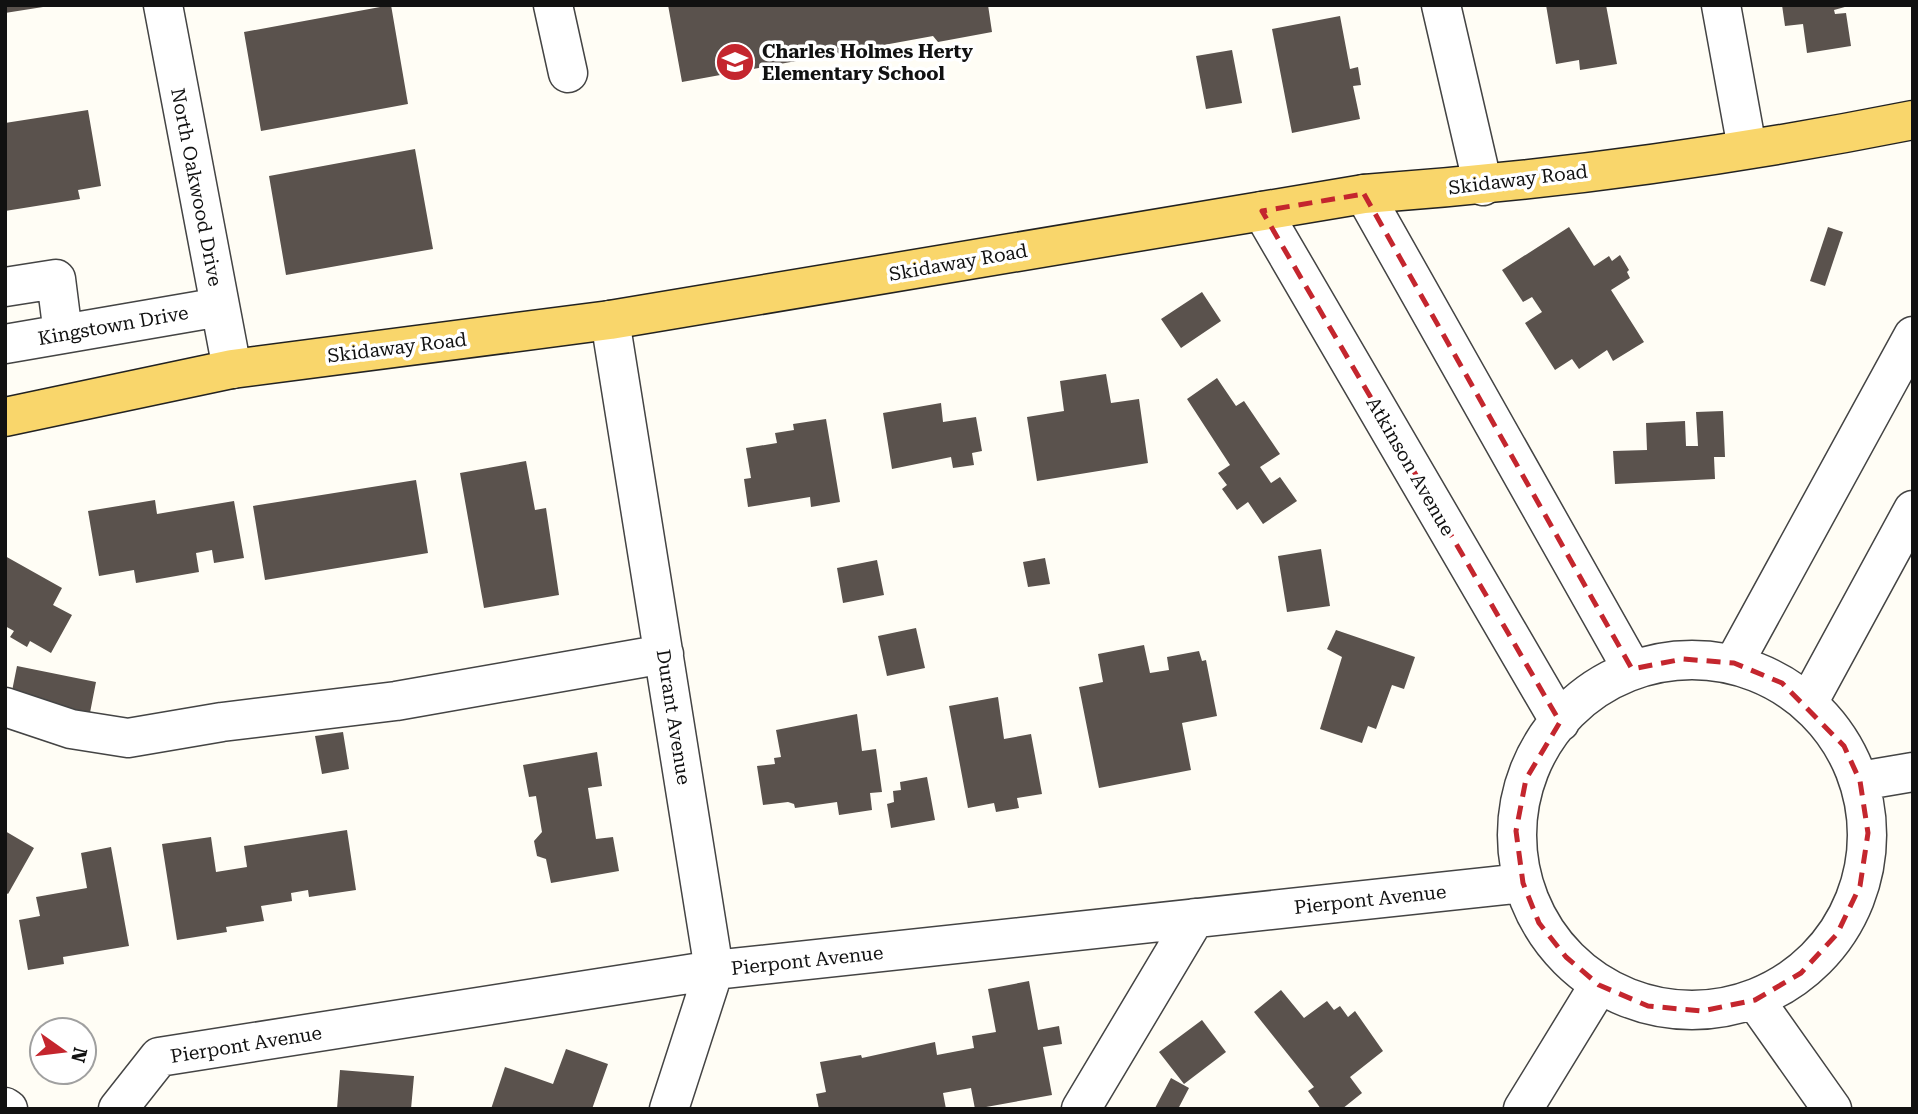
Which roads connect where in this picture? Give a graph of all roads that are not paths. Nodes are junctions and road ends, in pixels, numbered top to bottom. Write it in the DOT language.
graph roads {
  1 [pos="163,5"];
  2 [pos="553,5"];
  3 [pos="1441,5"];
  4 [pos="1721,5"];
  5 [pos="568,73"];
  6 [pos="1907,116"];
  7 [pos="1747,148"];
  8 [pos="1483,186"];
  9 [pos="1364,194"];
  10 [pos="1262,211"];
  11 [pos="5,287"];
  12 [pos="220,307"];
  13 [pos="610,320"];
  14 [pos="63,334"];
  15 [pos="1913,336"];
  16 [pos="5,344"];
  17 [pos="232,369"];
  18 [pos="5,417"];
  19 [pos="1913,510"];
  20 [pos="664,654"];
  21 [pos="1734,663"];
  22 [pos="1633,669"];
  23 [pos="1808,703"];
  24 [pos="5,707"];
  25 [pos="1560,722"];
  26 [pos="1913,772"];
  27 [pos="1860,781"];
  28 [pos="1523,883"];
  29 [pos="1195,918"];
  30 [pos="714,970"];
  31 [pos="1599,985"];
  32 [pos="1755,1000"];
  33 [pos="118,1109"];
  34 [pos="669,1109"];
  35 [pos="1081,1109"];
  36 [pos="1523,1109"];
  37 [pos="1832,1109"];
  1 -- 12 [label="street, North Oakwood Drive"];
  2 -- 5 [label="street"];
  3 -- 8 [label="street"];
  4 -- 7 [label="street"];
  6 -- 7 [label="main road, Skidaway Road"];
  7 -- 8 [label="main road, Skidaway Road"];
  8 -- 9 [label="main road, Skidaway Road"];
  9 -- 10 [label="main road, Skidaway Road"];
  9 -- 22 [label="street"];
  10 -- 13 [label="main road, Skidaway Road"];
  10 -- 25 [label="street, Atkinson Avenue"];
  11 -- 14 [label="street"];
  12 -- 14 [label="street, Kingstown Drive"];
  12 -- 17 [label="street, North Oakwood Drive"];
  13 -- 17 [label="main road, Skidaway Road"];
  13 -- 20 [label="street, Durant Avenue"];
  14 -- 16 [label="street, Kingstown Drive"];
  15 -- 21 [label="street"];
  17 -- 18 [label="main road, Skidaway Road"];
  19 -- 23 [label="street"];
  20 -- 24 [label="street"];
  20 -- 30 [label="street, Durant Avenue"];
  21 -- 22 [label="street"];
  21 -- 23 [label="street"];
  22 -- 25 [label="street"];
  23 -- 27 [label="street"];
  25 -- 28 [label="street"];
  26 -- 27 [label="street"];
  27 -- 32 [label="street"];
  28 -- 29 [label="street, Pierpont Avenue"];
  28 -- 31 [label="street"];
  29 -- 30 [label="street, Pierpont Avenue"];
  29 -- 35 [label="street"];
  30 -- 33 [label="street, Pierpont Avenue"];
  30 -- 34 [label="street, Durant Avenue"];
  31 -- 32 [label="street"];
  31 -- 36 [label="street"];
  32 -- 37 [label="street"];
}
